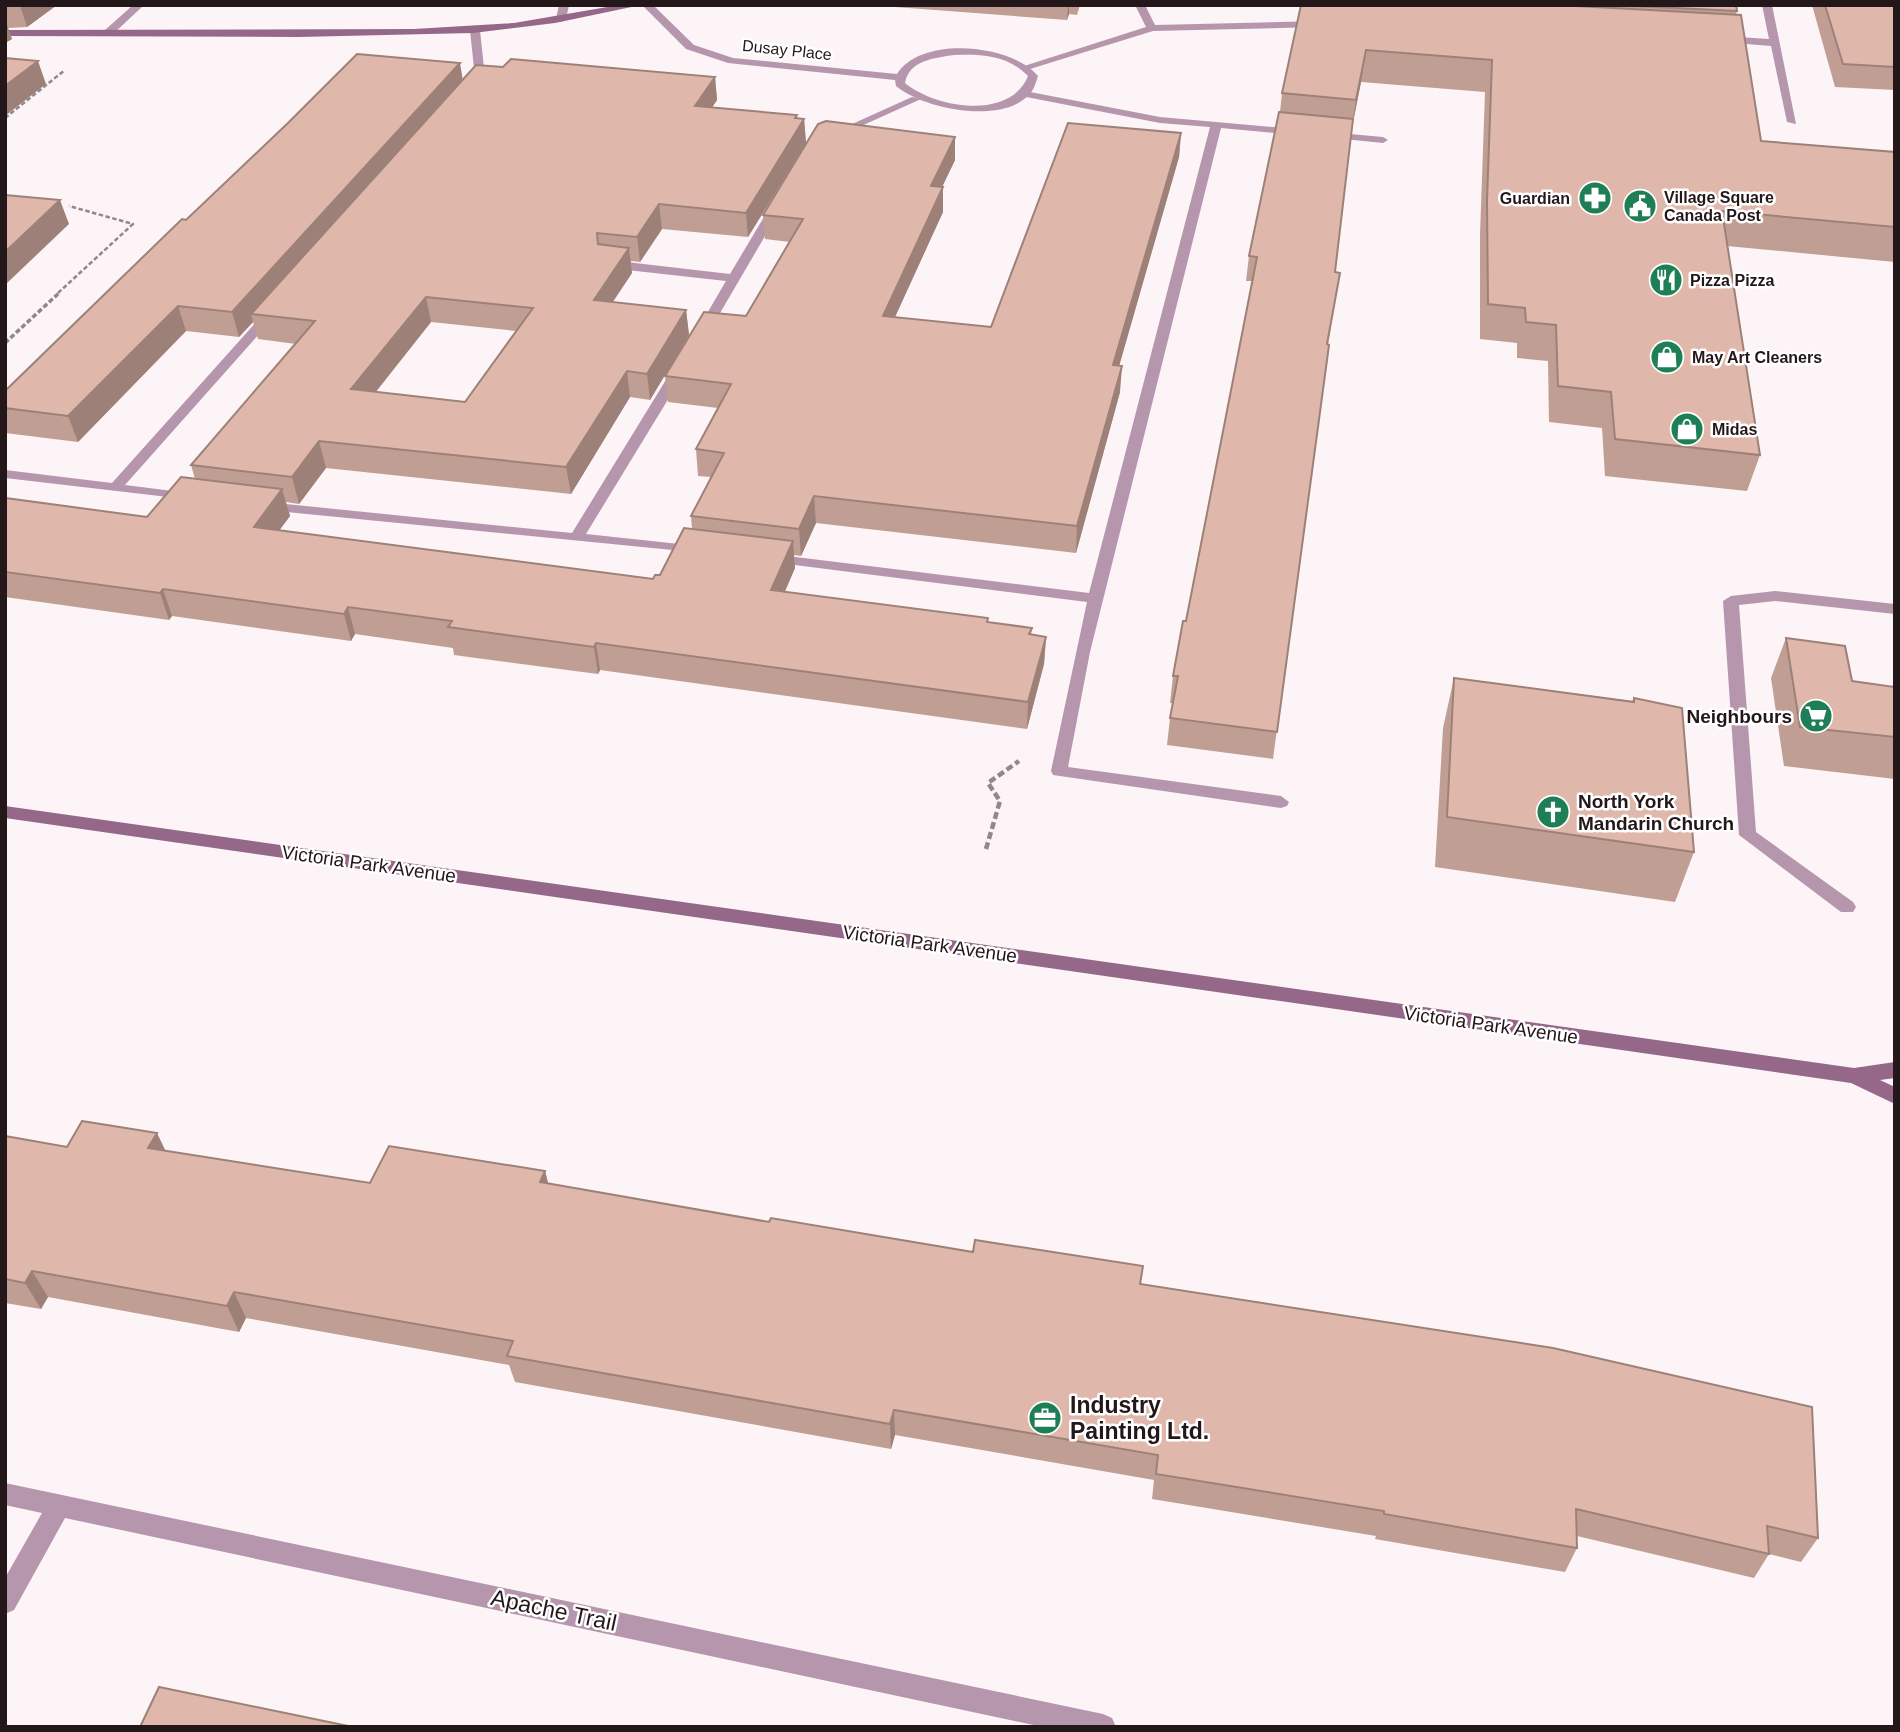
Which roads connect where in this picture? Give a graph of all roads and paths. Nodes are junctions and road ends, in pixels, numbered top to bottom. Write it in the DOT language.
graph roads {
  1 [pos="139,5"];
  2 [pos="564,5"];
  3 [pos="636,5"];
  4 [pos="647,5"];
  5 [pos="1140,5"];
  6 [pos="1767,5"];
  7 [pos="561,19"];
  8 [pos="1329,24"];
  9 [pos="1152,28"];
  10 [pos="475,30"];
  11 [pos="5,33"];
  12 [pos="108,33"];
  13 [pos="1707,37"];
  14 [pos="1776,43"];
  15 [pos="1026,67"];
  16 [pos="65,70"];
  17 [pos="900,77"];
  18 [pos="1025,94"];
  19 [pos="462,99"];
  20 [pos="916,99"];
  21 [pos="5,118"];
  22 [pos="1792,122"];
  23 [pos="1216,124"];
  24 [pos="825,139"];
  25 [pos="1382,140"];
  26 [pos="780,200"];
  27 [pos="69,206"];
  28 [pos="606,263"];
  29 [pos="734,278"];
  30 [pos="280,304"];
  31 [pos="5,342"];
  32 [pos="691,349"];
  33 [pos="684,361"];
  34 [pos="5,474"];
  35 [pos="115,488"];
  36 [pos="209,499"];
  37 [pos="250,504"];
  38 [pos="577,537"];
  39 [pos="712,551"];
  40 [pos="752,556"];
  41 [pos="1097,599"];
  42 [pos="1895,609"];
  43 [pos="1023,749"];
  44 [pos="1281,802"];
  45 [pos="5,812"];
  46 [pos="986,849"];
  47 [pos="1847,907"];
  48 [pos="1895,1070"];
  49 [pos="1854,1076"];
  50 [pos="1895,1096"];
  51 [pos="5,1494"];
  52 [pos="59,1505"];
  53 [pos="5,1602"];
  54 [pos="1103,1727"];
  1 -- 12 [label="street"];
  2 -- 7 [label="street"];
  3 -- 7 [label="main road"];
  4 -- 17 [label="street, Dusay Place"];
  5 -- 9 [label="street"];
  6 -- 14 [label="street"];
  7 -- 10 [label="main road"];
  8 -- 9 [label="street"];
  9 -- 15 [label="street"];
  10 -- 12 [label="main road"];
  10 -- 19 [label="street"];
  11 -- 12 [label="main road"];
  13 -- 14 [label="street"];
  14 -- 22 [label="street"];
  15 -- 17 [label="street"];
  15 -- 18 [label="street"];
  16 -- 21 [label="path"];
  17 -- 20 [label="street"];
  18 -- 20 [label="street"];
  18 -- 23 [label="street"];
  20 -- 24 [label="street"];
  23 -- 25 [label="street"];
  23 -- 41 [label="street"];
  26 -- 29 [label="street"];
  27 -- 31 [label="path"];
  28 -- 29 [label="street"];
  29 -- 32 [label="street"];
  30 -- 35 [label="street"];
  33 -- 38 [label="street"];
  34 -- 35 [label="street"];
  35 -- 36 [label="street"];
  37 -- 38 [label="street"];
  38 -- 39 [label="street"];
  40 -- 41 [label="street"];
  41 -- 44 [label="street"];
  42 -- 47 [label="street"];
  43 -- 46 [label="path"];
  45 -- 49 [label="main road, Victoria Park Avenue"];
  48 -- 49 [label="main road, Victoria Park Avenue"];
  49 -- 50 [label="main road, Victoria Park Avenue"];
  51 -- 52 [label="street, Apache Trail"];
  52 -- 53 [label="street"];
  52 -- 54 [label="street, Apache Trail"];
}
